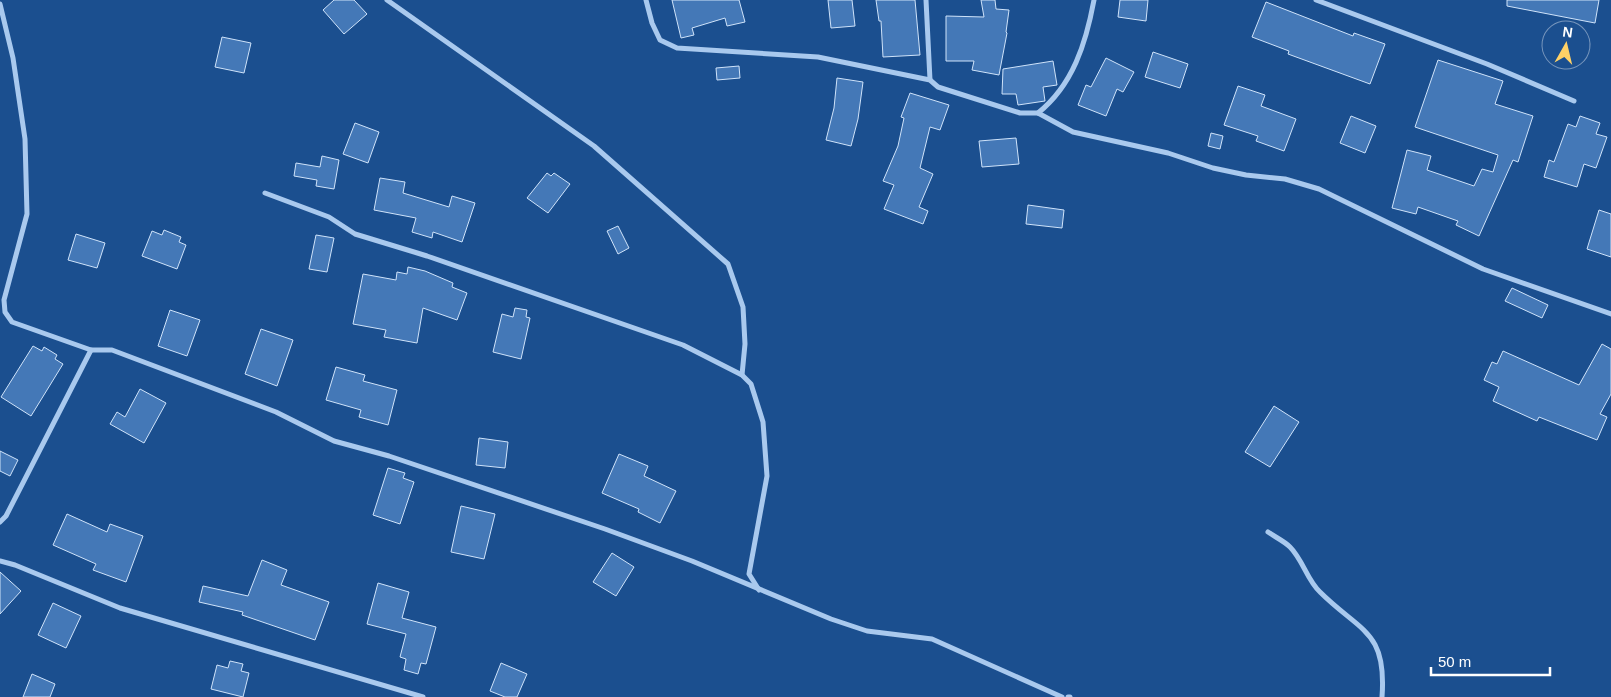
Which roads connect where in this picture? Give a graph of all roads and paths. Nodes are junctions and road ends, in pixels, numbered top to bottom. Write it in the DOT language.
graph roads {
  1 [pos="387,0"];
  2 [pos="646,0"];
  3 [pos="926,0"];
  4 [pos="1094,0"];
  5 [pos="1316,0"];
  6 [pos="0,4"];
  7 [pos="930,80"];
  8 [pos="1574,101"];
  9 [pos="1038,113"];
  10 [pos="265,193"];
  11 [pos="1611,314"];
  12 [pos="91,350"];
  13 [pos="742,375"];
  14 [pos="0,522"];
  15 [pos="1268,532"];
  16 [pos="0,561"];
  17 [pos="759,591"];
  18 [pos="423,697"];
  19 [pos="1062,697"];
  20 [pos="1382,697"];
  1 -- 13 [label="street"];
  2 -- 7 [label="street"];
  3 -- 7 [label="street"];
  4 -- 9 [label="street"];
  5 -- 8 [label="street"];
  6 -- 12 [label="street"];
  7 -- 9 [label="street"];
  9 -- 11 [label="street"];
  10 -- 13 [label="street"];
  12 -- 14 [label="street"];
  12 -- 17 [label="street"];
  13 -- 17 [label="street"];
  15 -- 20 [label="street"];
  16 -- 18 [label="street"];
  17 -- 19 [label="street"];
}
